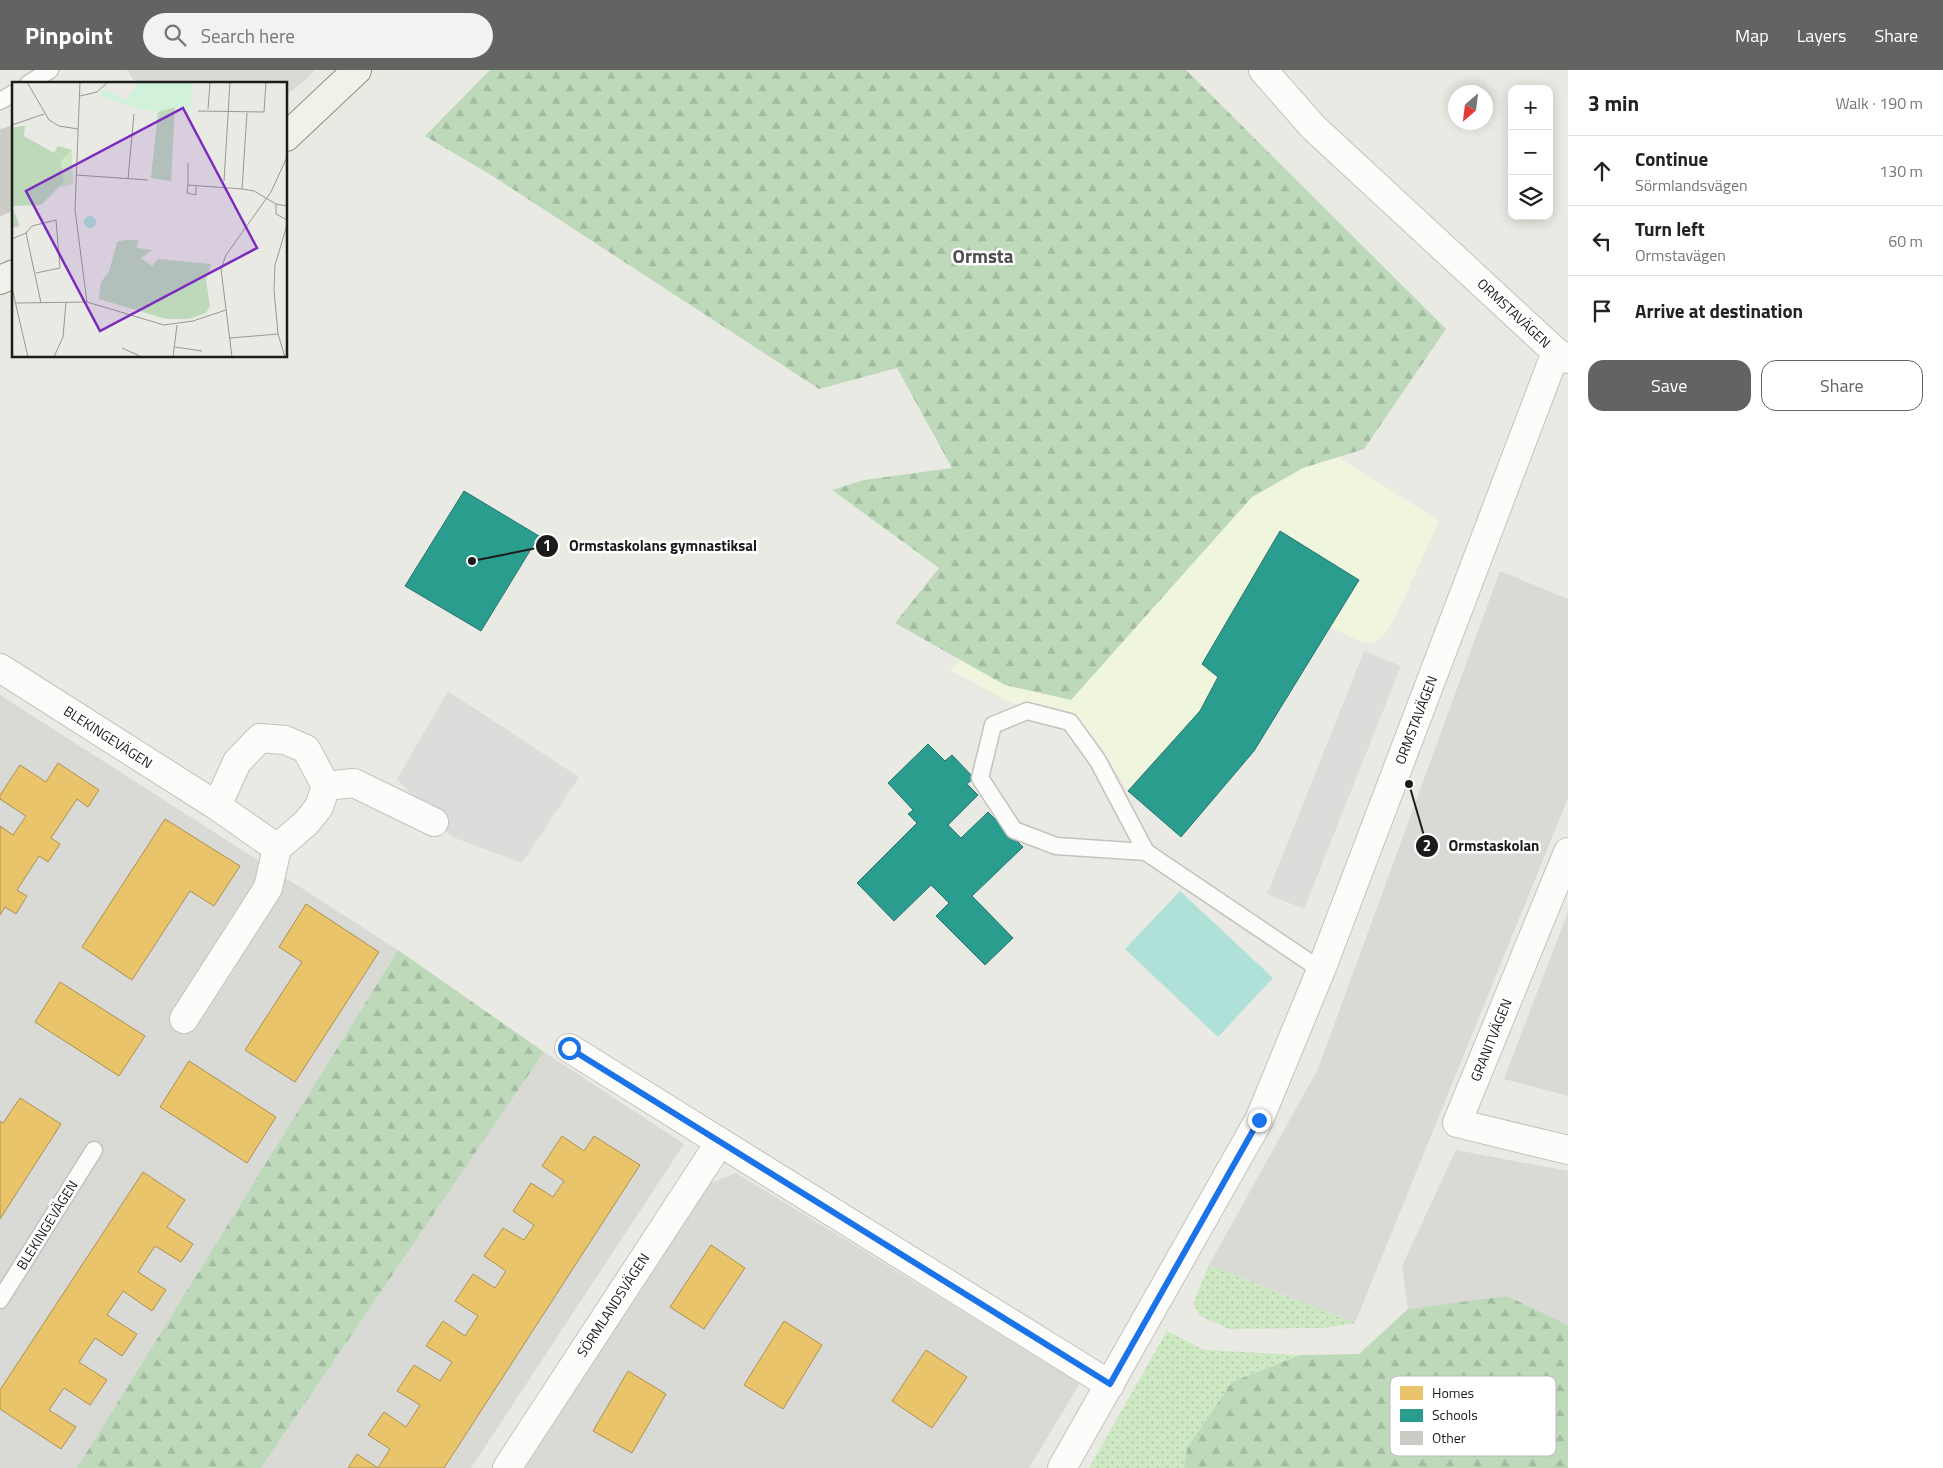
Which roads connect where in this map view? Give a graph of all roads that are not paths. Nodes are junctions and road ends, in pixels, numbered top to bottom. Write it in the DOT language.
graph roads {
  1 [pos="50,70"];
  2 [pos="357,70"];
  3 [pos="1263,70"];
  4 [pos="31,82"];
  5 [pos="12,94"];
  6 [pos="0,102"];
  7 [pos="288,135"];
  8 [pos="12,275"];
  9 [pos="0,280"];
  10 [pos="1562,356"];
  11 [pos="0,668"];
  12 [pos="326,786"];
  13 [pos="217,806"];
  14 [pos="434,822"];
  15 [pos="277,848"];
  16 [pos="1146,852"];
  17 [pos="1568,852"];
  18 [pos="1321,970"];
  19 [pos="184,1019"];
  20 [pos="569,1048"];
  21 [pos="720,1142"];
  22 [pos="94,1150"];
  23 [pos="1568,1150"];
  24 [pos="0,1300"];
  25 [pos="1110,1384"];
  26 [pos="507,1468"];
  27 [pos="1062,1468"];
  1 -- 4 [label="lane"];
  2 -- 7 [label="main road"];
  3 -- 10 [label="street, ORMSTAVÄGEN"];
  5 -- 6 [label="lane"];
  8 -- 9 [label="main road"];
  10 -- 18 [label="street, ORMSTAVÄGEN"];
  11 -- 13 [label="street, BLEKINGEVÄGEN"];
  12 -- 13 [label="street"];
  12 -- 14 [label="street"];
  12 -- 15 [label="street"];
  13 -- 15 [label="street, BLEKINGEVÄGEN"];
  15 -- 19 [label="street"];
  16 -- 16 [label="lane"];
  16 -- 18 [label="lane"];
  17 -- 23 [label="street, GRANITVÄGEN"];
  18 -- 25 [label="street, ORMSTAVÄGEN"];
  20 -- 21 [label="street"];
  21 -- 25 [label="street"];
  21 -- 26 [label="street, SÖRMLANDSVÄGEN"];
  22 -- 24 [label="lane, BLEKINGEVÄGEN"];
  25 -- 27 [label="street, ORMSTAVÄGEN"];
}
